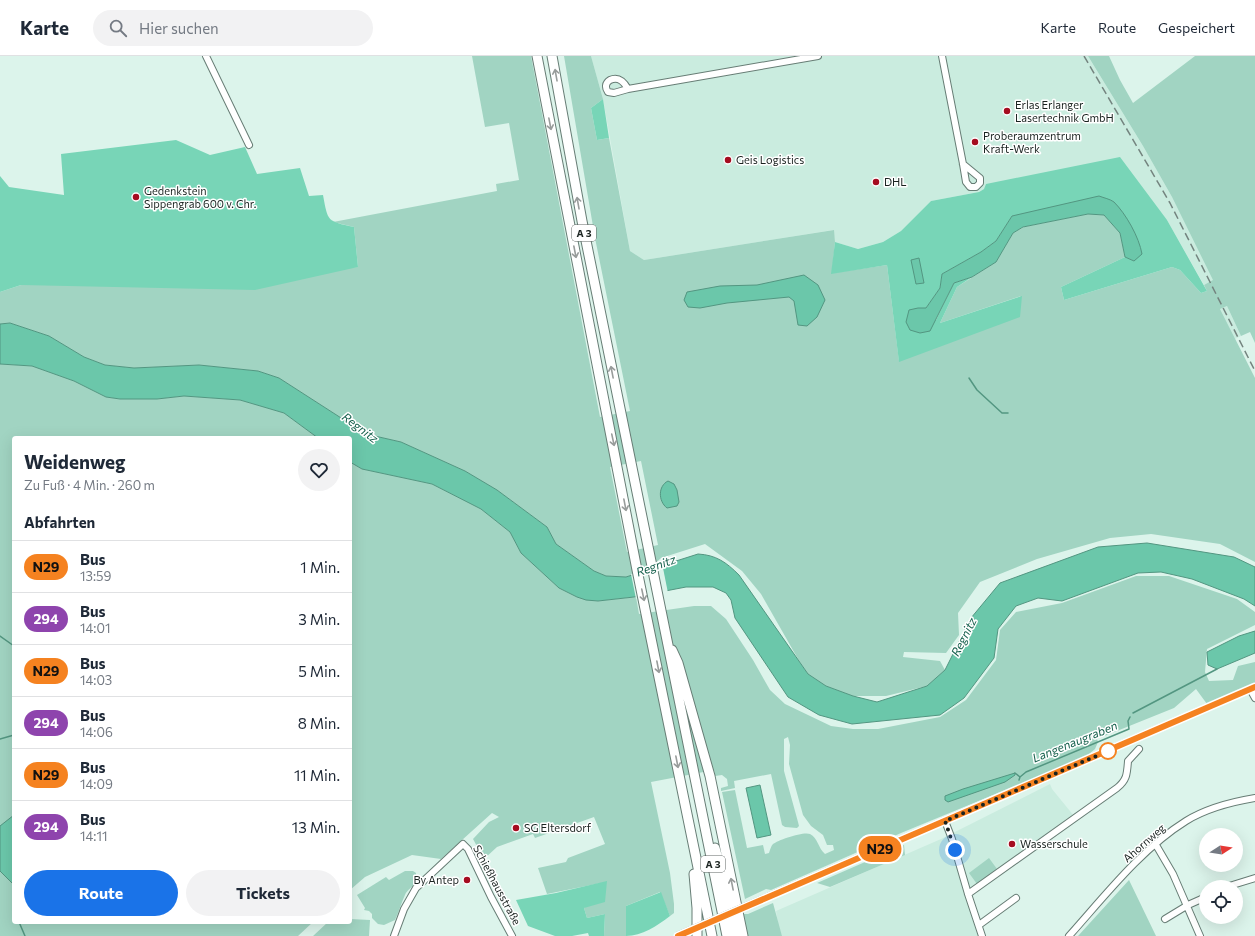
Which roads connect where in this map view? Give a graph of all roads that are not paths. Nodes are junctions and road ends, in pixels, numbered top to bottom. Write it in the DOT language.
graph roads {
  1 [pos="206,56"];
  2 [pos="537,56"];
  3 [pos="552,56"];
  4 [pos="818,56"];
  5 [pos="942,56"];
  6 [pos="628,89"];
  7 [pos="249,145"];
  8 [pos="963,164"];
  9 [pos="663,626"];
  10 [pos="1252,688"];
  11 [pos="1255,698"];
  12 [pos="690,727"];
  13 [pos="1139,749"];
  14 [pos="700,791"];
  15 [pos="1255,798"];
  16 [pos="684,799"];
  17 [pos="945,821"];
  18 [pos="1156,845"];
  19 [pos="1255,878"];
  20 [pos="1243,882"];
  21 [pos="968,894"];
  22 [pos="1016,898"];
  23 [pos="1199,900"];
  24 [pos="1188,905"];
  25 [pos="1165,919"];
  26 [pos="979,925"];
  27 [pos="394,936"];
  28 [pos="512,936"];
  29 [pos="678,936"];
  30 [pos="697,936"];
  31 [pos="712,936"];
  32 [pos="727,936"];
  33 [pos="734,936"];
  34 [pos="743,936"];
  35 [pos="982,936"];
  36 [pos="1069,936"];
  37 [pos="1200,936"];
  1 -- 7 [label="street"];
  2 -- 16 [label="highway, A 3, one-way"];
  9 -- 3 [label="highway, A 3, one-way"];
  4 -- 6 [label="street"];
  5 -- 8 [label="street"];
  9 -- 12 [label="highway, A 3"];
  9 -- 12 [label="highway"];
  10 -- 11 [label="street"];
  10 -- 17 [label="street"];
  12 -- 14 [label="highway, A 3"];
  34 -- 12 [label="highway, A 3, one-way"];
  13 -- 21 [label="street"];
  14 -- 32 [label="highway, A 3"];
  14 -- 33 [label="highway"];
  15 -- 18 [label="street, Ahornweg"];
  16 -- 30 [label="highway"];
  16 -- 31 [label="highway, A 3"];
  17 -- 21 [label="street"];
  17 -- 29 [label="street, bridge"];
  18 -- 24 [label="street"];
  18 -- 36 [label="street, Ahornweg"];
  19 -- 20 [label="street"];
  21 -- 26 [label="street"];
  22 -- 26 [label="street"];
  23 -- 24 [label="street"];
  24 -- 25 [label="street"];
  24 -- 37 [label="street"];
  26 -- 35 [label="street"];
  27 -- 28 [label="street, Schießhausstraße"];
}
